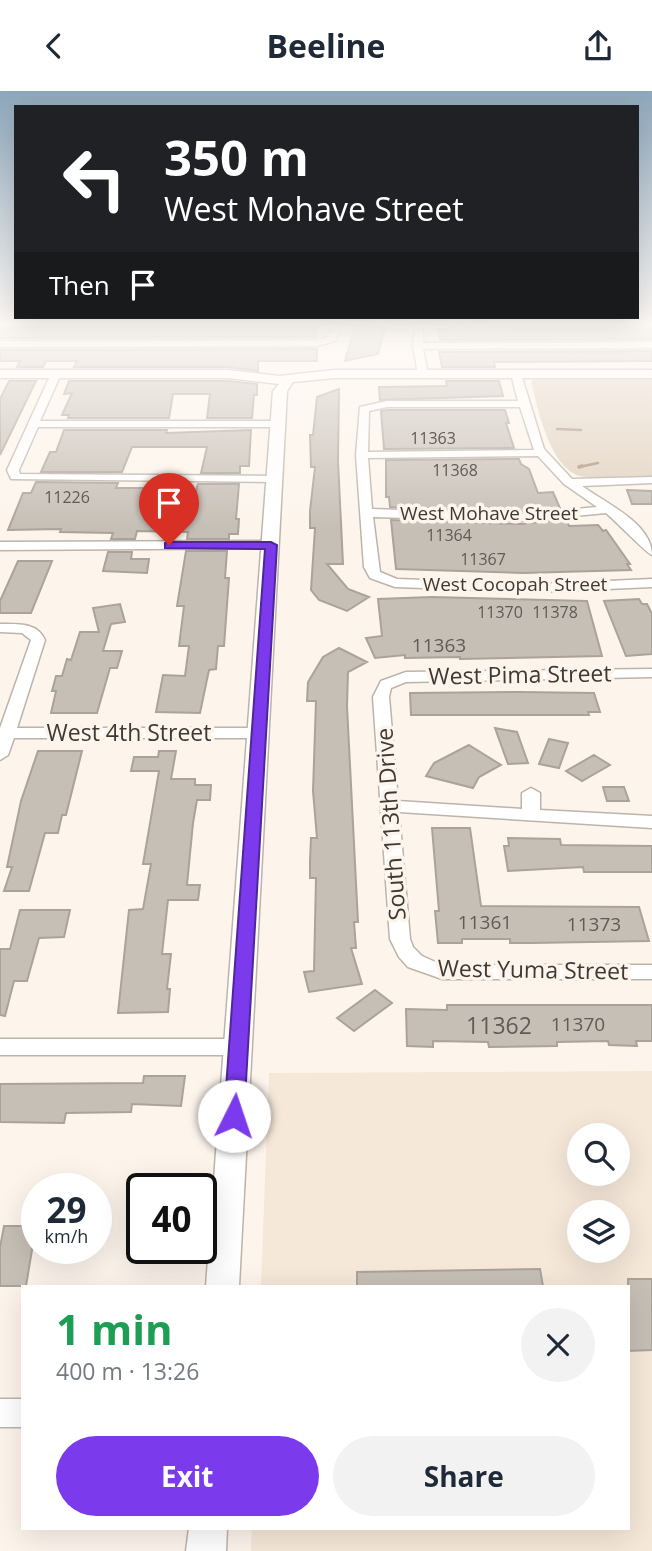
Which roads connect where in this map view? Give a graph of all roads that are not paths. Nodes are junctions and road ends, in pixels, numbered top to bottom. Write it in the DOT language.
graph roads {
  1 [pos="48,393"];
  2 [pos="280,393"];
  3 [pos="522,393"];
  4 [pos="526,404"];
  5 [pos="34,424"];
  6 [pos="278,424"];
  7 [pos="541,453"];
  8 [pos="362,455"];
  9 [pos="275,479"];
  10 [pos="652,480"];
  11 [pos="574,483"];
  12 [pos="610,509"];
  13 [pos="367,513"];
  14 [pos="0,545"];
  15 [pos="271,545"];
  16 [pos="651,547"];
  17 [pos="652,583"];
  18 [pos="0,628"];
  19 [pos="652,673"];
  20 [pos="389,681"];
  21 [pos="4,733"];
  22 [pos="257,733"];
  23 [pos="0,755"];
  24 [pos="531,793"];
  25 [pos="390,806"];
  26 [pos="531,814"];
  27 [pos="652,822"];
  28 [pos="416,963"];
  29 [pos="652,972"];
  30 [pos="0,1047"];
  31 [pos="239,1047"];
  32 [pos="223,1285"];
  33 [pos="0,1413"];
  34 [pos="21,1413"];
  35 [pos="208,1530"];
  36 [pos="206,1551"];
  1 -- 5 [label="street"];
  2 -- 6 [label="street"];
  3 -- 4 [label="street"];
  4 -- 7 [label="street"];
  4 -- 8 [label="street"];
  5 -- 6 [label="street"];
  5 -- 9 [label="street"];
  6 -- 9 [label="street"];
  7 -- 8 [label="street"];
  7 -- 11 [label="street"];
  8 -- 13 [label="street"];
  9 -- 15 [label="street"];
  10 -- 11 [label="street"];
  11 -- 12 [label="street"];
  12 -- 13 [label="street, West Mohave Street"];
  12 -- 16 [label="street"];
  13 -- 17 [label="street, West Cocopah Street"];
  14 -- 15 [label="street"];
  15 -- 22 [label="street"];
  18 -- 21 [label="street"];
  19 -- 20 [label="street, West Pima Street"];
  20 -- 25 [label="street, South 113th Drive"];
  21 -- 22 [label="street, West 4th Street"];
  21 -- 23 [label="street"];
  22 -- 31 [label="street"];
  24 -- 26 [label="street"];
  25 -- 26 [label="street"];
  25 -- 28 [label="street, South 113th Drive"];
  26 -- 27 [label="street"];
  28 -- 29 [label="street, West Yuma Street"];
  30 -- 31 [label="street"];
  31 -- 32 [label="street"];
  33 -- 34 [label="street"];
  35 -- 36 [label="street"];
}
